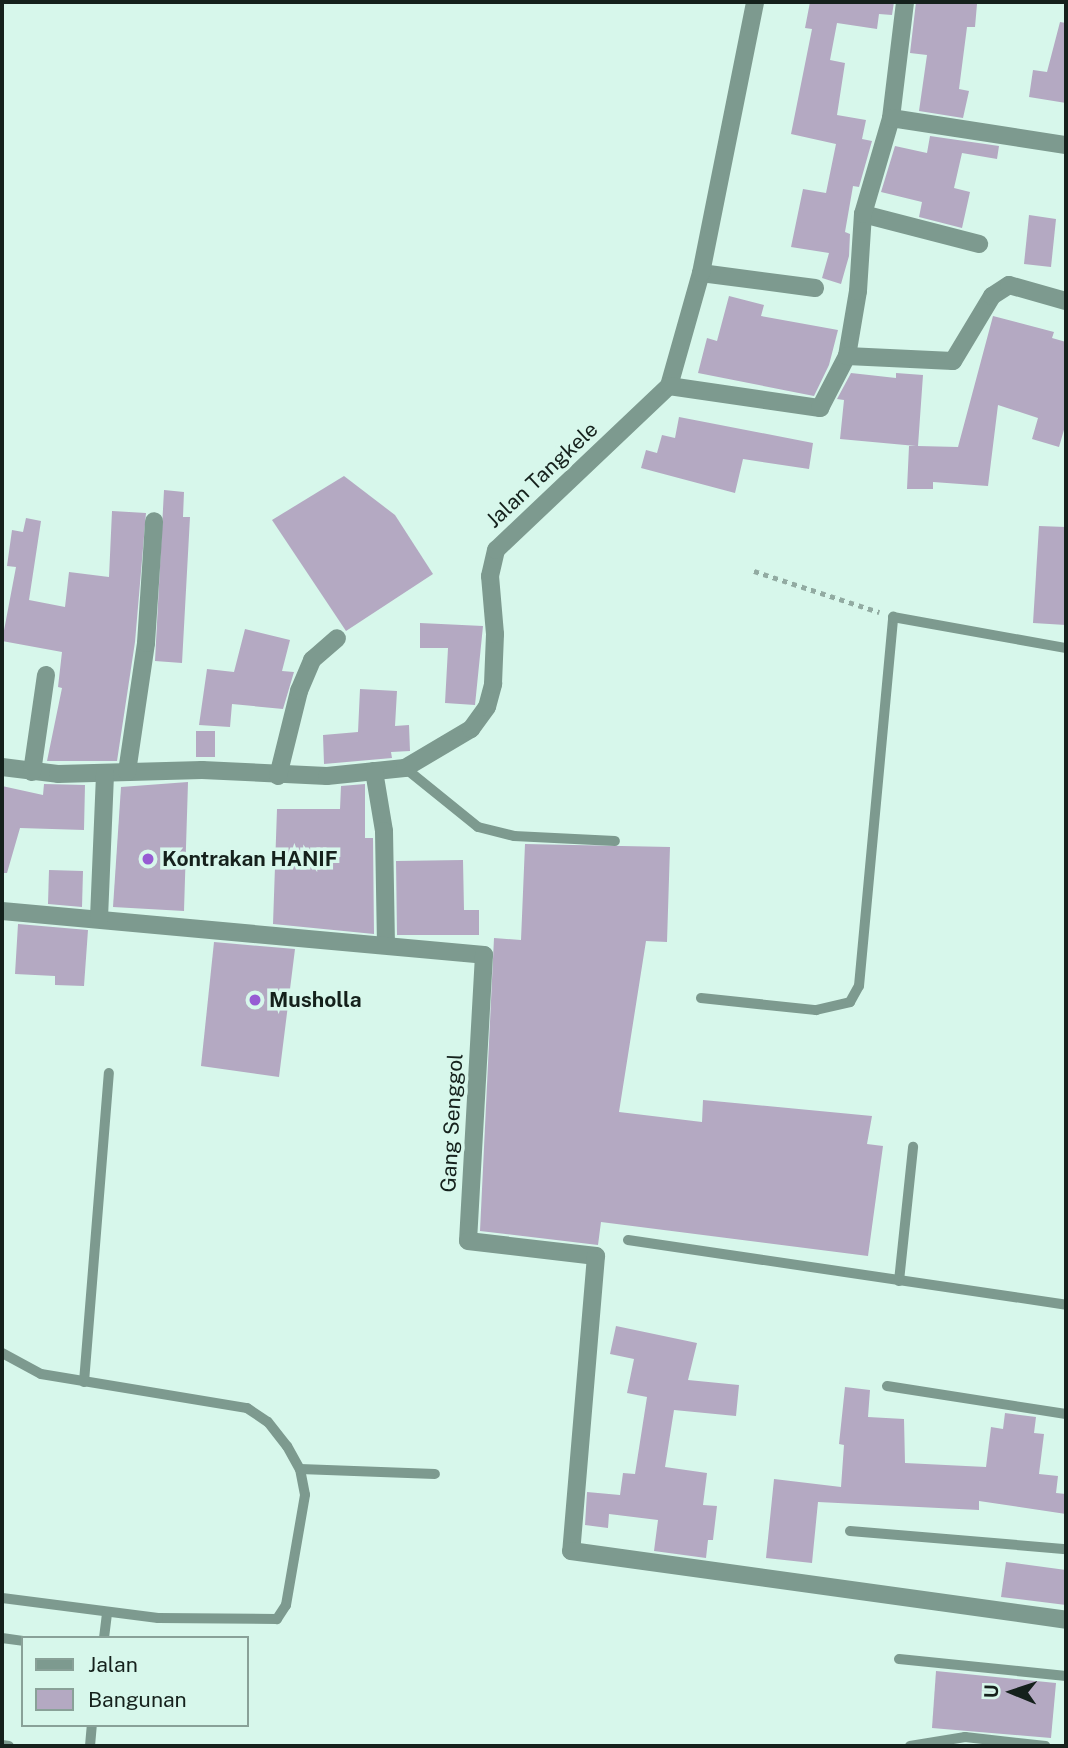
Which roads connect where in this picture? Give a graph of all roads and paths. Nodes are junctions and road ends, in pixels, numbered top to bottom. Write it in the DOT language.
graph roads {
  1 [pos="755,2"];
  2 [pos="905,2"];
  3 [pos="891,118"];
  4 [pos="1066,145"];
  5 [pos="863,214"];
  6 [pos="979,244"];
  7 [pos="701,273"];
  8 [pos="815,288"];
  9 [pos="1066,300"];
  10 [pos="847,356"];
  11 [pos="669,386"];
  12 [pos="154,521"];
  13 [pos="754,570"];
  14 [pos="893,617"];
  15 [pos="337,638"];
  16 [pos="1066,648"];
  17 [pos="46,675"];
  18 [pos="2,768"];
  19 [pos="405,768"];
  20 [pos="374,771"];
  21 [pos="32,772"];
  22 [pos="127,772"];
  23 [pos="105,773"];
  24 [pos="278,776"];
  25 [pos="615,841"];
  26 [pos="2,911"];
  27 [pos="99,918"];
  28 [pos="386,944"];
  29 [pos="701,998"];
  30 [pos="109,1073"];
  31 [pos="913,1147"];
  32 [pos="628,1240"];
  33 [pos="899,1281"];
  34 [pos="1066,1304"];
  35 [pos="2,1353"];
  36 [pos="84,1382"];
  37 [pos="887,1386"];
  38 [pos="1066,1414"];
  39 [pos="300,1469"];
  40 [pos="435,1474"];
  41 [pos="850,1531"];
  42 [pos="1066,1549"];
  43 [pos="2,1598"];
  44 [pos="107,1614"];
  45 [pos="1066,1620"];
  46 [pos="104,1636"];
  47 [pos="2,1638"];
  48 [pos="21,1641"];
  49 [pos="899,1659"];
  50 [pos="1066,1676"];
  51 [pos="92,1727"];
  52 [pos="2,1745"];
  53 [pos="9,1746"];
  54 [pos="90,1746"];
  55 [pos="910,1746"];
  56 [pos="1045,1746"];
  1 -- 7 [label="street"];
  2 -- 3 [label="street"];
  3 -- 4 [label="street"];
  3 -- 5 [label="street"];
  5 -- 6 [label="street"];
  5 -- 10 [label="street"];
  7 -- 8 [label="street"];
  7 -- 11 [label="street"];
  9 -- 10 [label="street"];
  10 -- 11 [label="street"];
  11 -- 19 [label="street, Jalan Tangkele"];
  12 -- 22 [label="street"];
  13 -- 14 [label="path"];
  14 -- 16 [label="lane"];
  14 -- 29 [label="lane"];
  15 -- 24 [label="street"];
  17 -- 21 [label="street"];
  18 -- 21 [label="street, Jalan Tangkele"];
  19 -- 20 [label="street, Jalan Tangkele"];
  19 -- 25 [label="lane"];
  20 -- 24 [label="street, Jalan Tangkele"];
  20 -- 28 [label="street"];
  21 -- 23 [label="street, Jalan Tangkele"];
  22 -- 23 [label="street, Jalan Tangkele"];
  22 -- 24 [label="street, Jalan Tangkele"];
  23 -- 27 [label="street"];
  26 -- 27 [label="street, Gang Senggol"];
  27 -- 28 [label="street, Gang Senggol"];
  28 -- 45 [label="street, Gang Senggol"];
  30 -- 36 [label="lane"];
  31 -- 33 [label="lane"];
  32 -- 33 [label="lane"];
  33 -- 34 [label="lane"];
  35 -- 36 [label="lane"];
  36 -- 39 [label="lane"];
  37 -- 38 [label="lane"];
  39 -- 40 [label="lane"];
  39 -- 44 [label="lane"];
  41 -- 42 [label="lane"];
  43 -- 44 [label="lane"];
  44 -- 46 [label="lane"];
  47 -- 48 [label="lane"];
  49 -- 50 [label="lane"];
  51 -- 54 [label="lane"];
  52 -- 53 [label="lane"];
  55 -- 56 [label="lane"];
}
